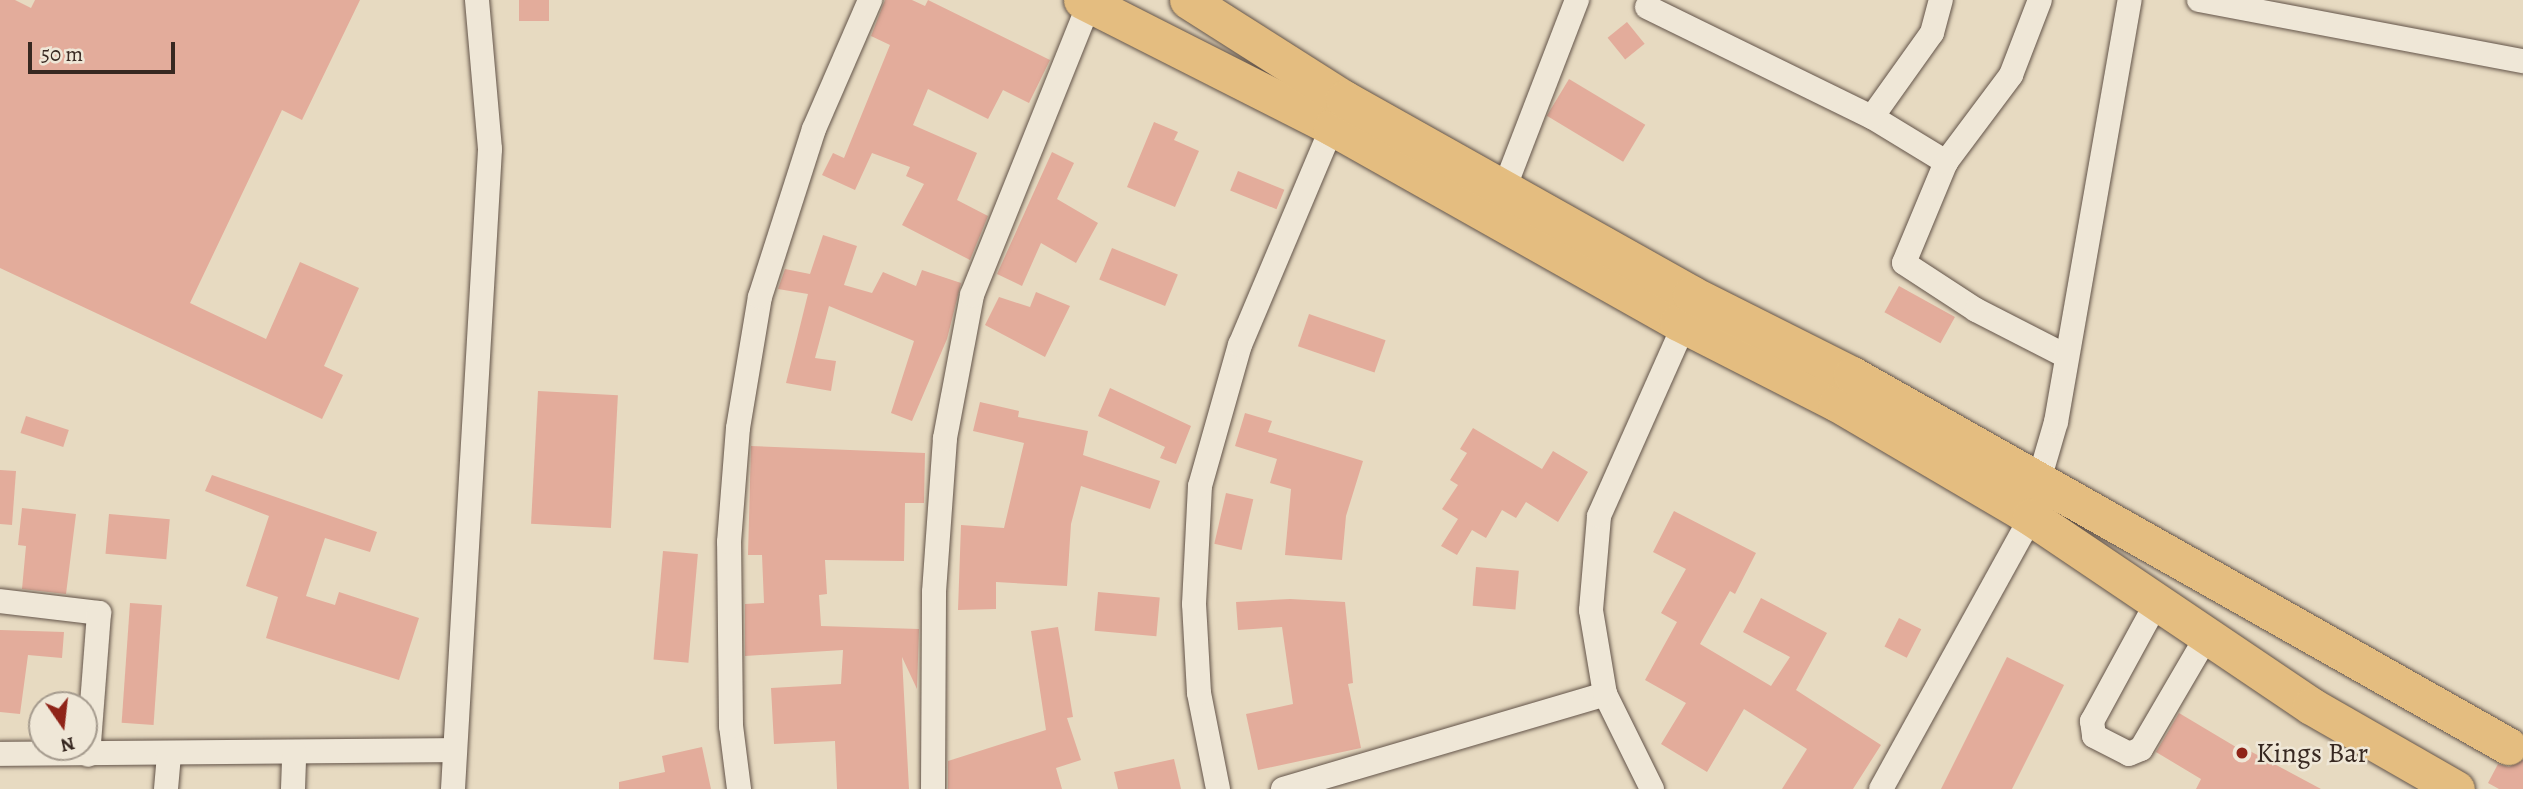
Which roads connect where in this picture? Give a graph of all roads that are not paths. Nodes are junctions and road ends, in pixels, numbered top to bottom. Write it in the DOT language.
graph roads {
  1 [pos="477,0"];
  2 [pos="870,0"];
  3 [pos="1188,0"];
  4 [pos="1577,0"];
  5 [pos="1941,0"];
  6 [pos="2040,0"];
  7 [pos="2130,0"];
  8 [pos="2199,0"];
  9 [pos="1085,2"];
  10 [pos="1647,7"];
  11 [pos="2523,61"];
  12 [pos="1872,117"];
  13 [pos="1332,127"];
  14 [pos="1946,162"];
  15 [pos="1504,189"];
  16 [pos="1684,325"];
  17 [pos="2066,356"];
  18 [pos="2039,480"];
  19 [pos="2031,517"];
  20 [pos="0,601"];
  21 [pos="2157,602"];
  22 [pos="2207,636"];
  23 [pos="93,691"];
  24 [pos="1605,694"];
  25 [pos="2508,746"];
  26 [pos="453,750"];
  27 [pos="294,752"];
  28 [pos="0,754"];
  29 [pos="28,754"];
  30 [pos="169,754"];
  31 [pos="98,755"];
  32 [pos="166,789"];
  33 [pos="293,789"];
  34 [pos="453,789"];
  35 [pos="739,789"];
  36 [pos="933,789"];
  37 [pos="1218,789"];
  38 [pos="1283,789"];
  39 [pos="1652,789"];
  40 [pos="1881,789"];
  41 [pos="2456,789"];
  1 -- 26 [label="street"];
  2 -- 35 [label="street"];
  3 -- 15 [label="highway"];
  4 -- 15 [label="street"];
  5 -- 12 [label="street"];
  6 -- 14 [label="street"];
  7 -- 17 [label="street"];
  8 -- 11 [label="street"];
  9 -- 13 [label="highway"];
  9 -- 36 [label="street"];
  10 -- 12 [label="street"];
  12 -- 14 [label="street"];
  13 -- 16 [label="highway"];
  13 -- 37 [label="street"];
  14 -- 17 [label="street"];
  15 -- 18 [label="highway"];
  16 -- 19 [label="highway"];
  16 -- 24 [label="street"];
  17 -- 18 [label="street"];
  18 -- 25 [label="highway"];
  19 -- 21 [label="highway"];
  19 -- 40 [label="street"];
  20 -- 23 [label="street"];
  21 -- 22 [label="highway"];
  21 -- 22 [label="street"];
  22 -- 41 [label="highway"];
  24 -- 38 [label="street"];
  24 -- 39 [label="street"];
  26 -- 27 [label="street"];
  26 -- 34 [label="street"];
  27 -- 30 [label="street"];
  27 -- 33 [label="street"];
  28 -- 29 [label="street"];
  30 -- 31 [label="street"];
  30 -- 32 [label="street"];
}
